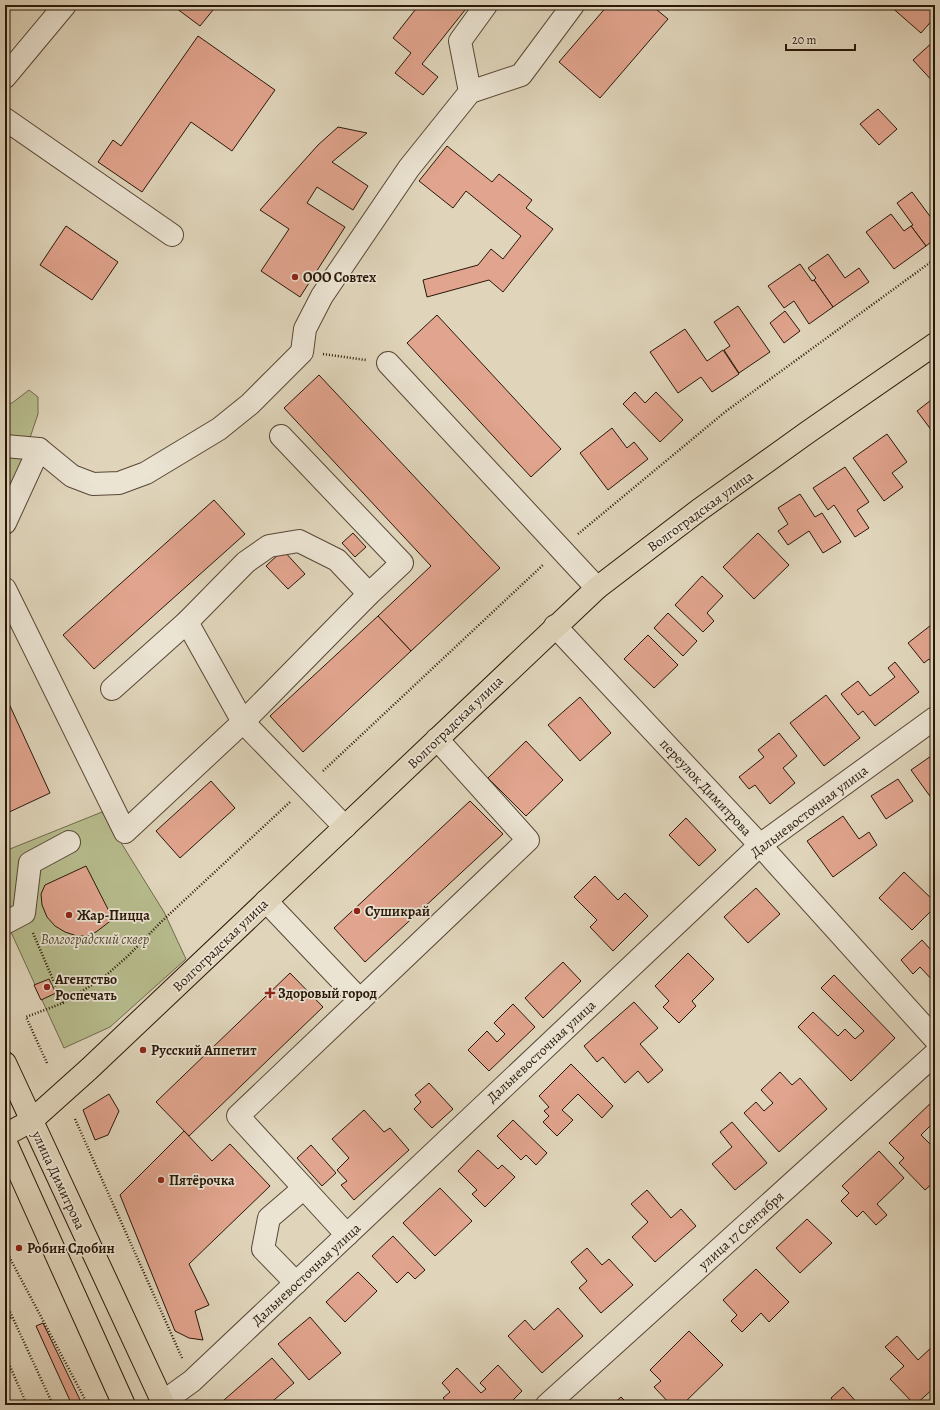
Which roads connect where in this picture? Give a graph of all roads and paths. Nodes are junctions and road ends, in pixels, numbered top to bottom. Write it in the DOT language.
graph roads {
  1 [pos="65,5"];
  2 [pos="486,5"];
  3 [pos="573,5"];
  4 [pos="5,77"];
  5 [pos="470,92"];
  6 [pos="5,119"];
  7 [pos="172,235"];
  8 [pos="935,259"];
  9 [pos="935,344"];
  10 [pos="302,352"];
  11 [pos="388,363"];
  12 [pos="281,436"];
  13 [pos="5,446"];
  14 [pos="39,449"];
  15 [pos="5,523"];
  16 [pos="560,549"];
  17 [pos="5,588"];
  18 [pos="597,588"];
  19 [pos="369,594"];
  20 [pos="187,622"];
  21 [pos="555,626"];
  22 [pos="112,689"];
  23 [pos="935,718"];
  24 [pos="243,722"];
  25 [pos="437,739"];
  26 [pos="306,786"];
  27 [pos="345,827"];
  28 [pos="69,842"];
  29 [pos="760,845"];
  30 [pos="266,901"];
  31 [pos="5,923"];
  32 [pos="360,1000"];
  33 [pos="935,1039"];
  34 [pos="935,1054"];
  35 [pos="5,1063"];
  36 [pos="47,1063"];
  37 [pos="75,1119"];
  38 [pos="31,1121"];
  39 [pos="5,1135"];
  40 [pos="5,1141"];
  41 [pos="304,1188"];
  42 [pos="347,1234"];
  43 [pos="5,1249"];
  44 [pos="6,1253"];
  45 [pos="296,1283"];
  46 [pos="5,1301"];
  47 [pos="12,1317"];
  48 [pos="5,1321"];
  49 [pos="5,1355"];
  50 [pos="192,1381"];
  51 [pos="163,1404"];
  52 [pos="27,1405"];
  53 [pos="53,1405"];
  54 [pos="88,1405"];
  55 [pos="124,1405"];
  56 [pos="547,1405"];
  1 -- 4 [label="street"];
  2 -- 5 [label="street"];
  3 -- 5 [label="street"];
  5 -- 10 [label="street"];
  6 -- 7 [label="street"];
  8 -- 16 [label="path"];
  9 -- 18 [label="main road, Волгоградская улица"];
  10 -- 11 [label="path"];
  10 -- 14 [label="street"];
  11 -- 16 [label="street"];
  12 -- 19 [label="street"];
  13 -- 14 [label="street"];
  14 -- 15 [label="street"];
  16 -- 18 [label="street"];
  16 -- 26 [label="path"];
  17 -- 24 [label="street"];
  18 -- 21 [label="main road, Волгоградская улица"];
  19 -- 20 [label="street"];
  19 -- 24 [label="street"];
  20 -- 22 [label="street"];
  20 -- 24 [label="street"];
  21 -- 25 [label="main road, Волгоградская улица"];
  21 -- 29 [label="street, переулок Димитрова"];
  23 -- 29 [label="street, Дальневосточная улица"];
  24 -- 26 [label="street"];
  25 -- 27 [label="main road, Волгоградская улица"];
  25 -- 32 [label="street"];
  26 -- 27 [label="street"];
  26 -- 36 [label="path"];
  27 -- 30 [label="main road, Волгоградская улица"];
  28 -- 31 [label="street"];
  29 -- 33 [label="street, переулок Димитрова"];
  29 -- 42 [label="street, Дальневосточная улица"];
  30 -- 32 [label="street"];
  30 -- 38 [label="main road, Волгоградская улица"];
  32 -- 41 [label="street"];
  34 -- 56 [label="street, улица 17 Сентября"];
  35 -- 38 [label="main road, улица Димитрова"];
  37 -- 50 [label="path"];
  38 -- 39 [label="main road, Волгоградская улица"];
  38 -- 51 [label="main road, улица Димитрова"];
  40 -- 55 [label="main road"];
  41 -- 42 [label="street"];
  41 -- 45 [label="street"];
  42 -- 45 [label="street, Дальневосточная улица"];
  43 -- 44 [label="path"];
  44 -- 54 [label="path"];
  45 -- 50 [label="street, Дальневосточная улица"];
  46 -- 47 [label="path"];
  47 -- 48 [label="path"];
  47 -- 53 [label="path"];
  49 -- 52 [label="path"];
  50 -- 51 [label="street, Дальневосточная улица"];
}
